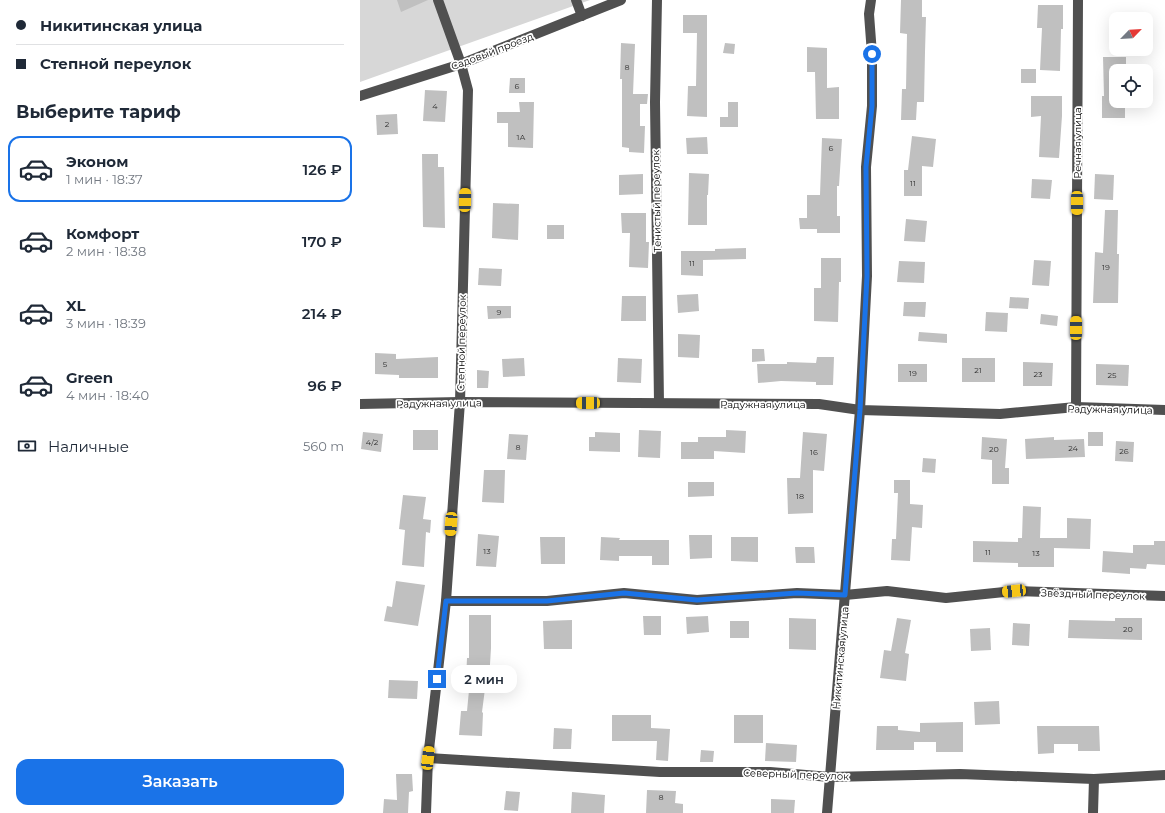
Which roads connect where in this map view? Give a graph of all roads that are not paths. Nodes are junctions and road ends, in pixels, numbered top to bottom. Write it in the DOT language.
graph roads {
  1 [pos="438,0"];
  2 [pos="576,0"];
  3 [pos="621,0"];
  4 [pos="657,0"];
  5 [pos="872,0"];
  6 [pos="1078,0"];
  7 [pos="582,16"];
  8 [pos="461,64"];
  9 [pos="360,96"];
  10 [pos="460,402"];
  11 [pos="659,402"];
  12 [pos="360,404"];
  13 [pos="1076,407"];
  14 [pos="860,410"];
  15 [pos="1165,410"];
  16 [pos="845,595"];
  17 [pos="1165,596"];
  18 [pos="446,601"];
  19 [pos="428,758"];
  20 [pos="1165,774"];
  21 [pos="830,777"];
  22 [pos="1094,779"];
  23 [pos="426,813"];
  24 [pos="827,813"];
  25 [pos="1093,813"];
  1 -- 8 [label="street, Степной переулок"];
  2 -- 7 [label="street"];
  3 -- 7 [label="street, Садовый проезд"];
  4 -- 11 [label="street, Тенистый переулок"];
  5 -- 14 [label="street, Никитинская улица"];
  6 -- 13 [label="street, Речная улица"];
  7 -- 8 [label="street, Садовый проезд"];
  8 -- 9 [label="street, Садовый проезд"];
  8 -- 10 [label="street, Степной переулок"];
  10 -- 11 [label="street, Радужная улица"];
  10 -- 12 [label="street, Радужная улица"];
  10 -- 18 [label="street, Степной переулок"];
  11 -- 14 [label="street, Радужная улица"];
  13 -- 14 [label="street, Радужная улица"];
  13 -- 15 [label="street, Радужная улица"];
  14 -- 16 [label="street, Никитинская улица"];
  16 -- 17 [label="street, Звёздный переулок"];
  16 -- 18 [label="street, Звёздный переулок"];
  16 -- 21 [label="street, Никитинская улица"];
  18 -- 19 [label="street, Степной переулок"];
  19 -- 21 [label="street, Северный переулок"];
  19 -- 23 [label="street, Степной переулок"];
  20 -- 22 [label="street, Северный переулок"];
  21 -- 22 [label="street, Северный переулок"];
  21 -- 24 [label="street, Никитинская улица"];
  22 -- 25 [label="street"];
}
